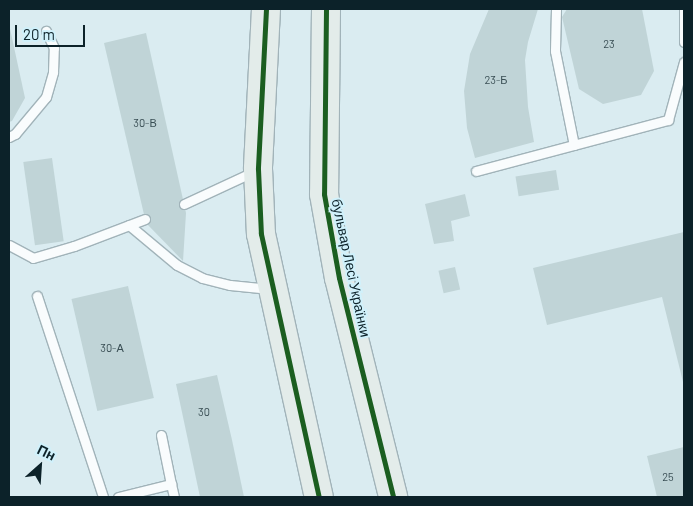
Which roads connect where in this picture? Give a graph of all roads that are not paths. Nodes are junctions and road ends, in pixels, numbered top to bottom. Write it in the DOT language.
graph roads {
  1 [pos="266,9"];
  2 [pos="326,9"];
  3 [pos="556,9"];
  4 [pos="684,9"];
  5 [pos="46,31"];
  6 [pos="684,42"];
  7 [pos="684,62"];
  8 [pos="9,137"];
  9 [pos="574,145"];
  10 [pos="258,169"];
  11 [pos="476,170"];
  12 [pos="184,204"];
  13 [pos="145,219"];
  14 [pos="129,225"];
  15 [pos="9,245"];
  16 [pos="272,289"];
  17 [pos="38,296"];
  18 [pos="160,435"];
  19 [pos="171,484"];
  20 [pos="103,497"];
  21 [pos="118,497"];
  22 [pos="174,497"];
  23 [pos="319,497"];
  24 [pos="393,497"];
  1 -- 10 [label="main road"];
  2 -- 24 [label="main road, бульвар Лесі Українки"];
  3 -- 9 [label="lane"];
  4 -- 6 [label="lane"];
  5 -- 8 [label="lane"];
  7 -- 9 [label="lane"];
  9 -- 11 [label="lane"];
  10 -- 12 [label="lane"];
  10 -- 16 [label="main road"];
  13 -- 14 [label="lane"];
  14 -- 15 [label="lane"];
  14 -- 16 [label="lane"];
  16 -- 23 [label="main road"];
  17 -- 20 [label="lane"];
  18 -- 19 [label="lane"];
  19 -- 21 [label="lane"];
  19 -- 22 [label="lane"];
}
